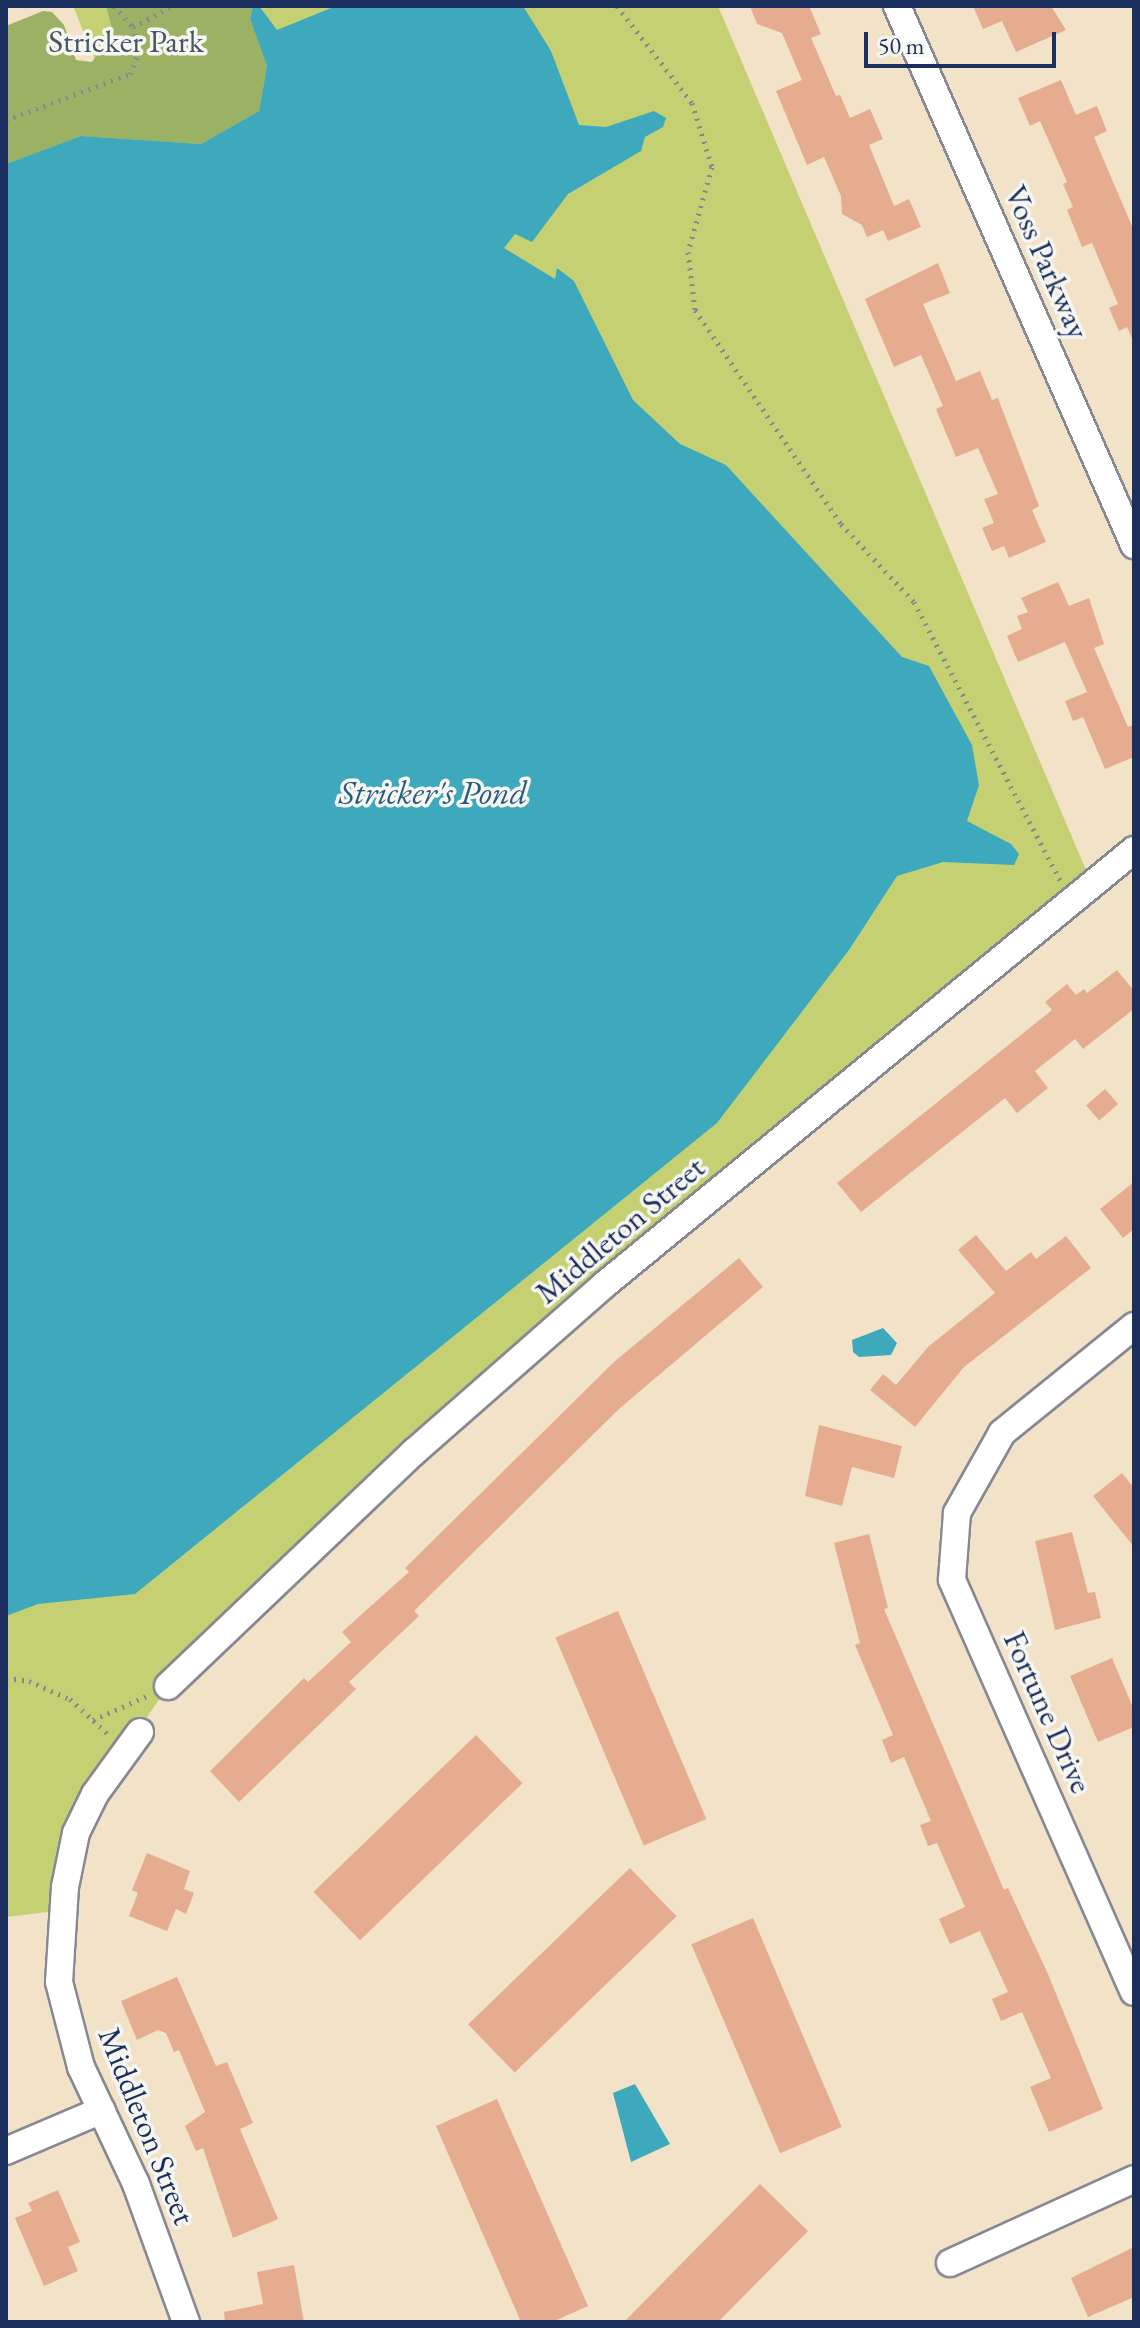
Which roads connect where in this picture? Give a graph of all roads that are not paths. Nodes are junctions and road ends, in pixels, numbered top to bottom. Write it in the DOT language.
graph roads {
  1 [pos="897,6"];
  2 [pos="1134,545"];
  3 [pos="1134,850"];
  4 [pos="1133,1330"];
  5 [pos="168,1686"];
  6 [pos="134,1742"];
  7 [pos="1134,1992"];
  8 [pos="102,2110"];
  9 [pos="6,2151"];
  10 [pos="1134,2179"];
  11 [pos="950,2263"];
  12 [pos="186,2322"];
  1 -- 2 [label="street, Voss Parkway"];
  3 -- 5 [label="street, Middleton Street"];
  4 -- 7 [label="street, Fortune Drive"];
  6 -- 8 [label="street, Middleton Street"];
  8 -- 9 [label="street"];
  8 -- 12 [label="street, Middleton Street"];
  10 -- 11 [label="street"];
}
